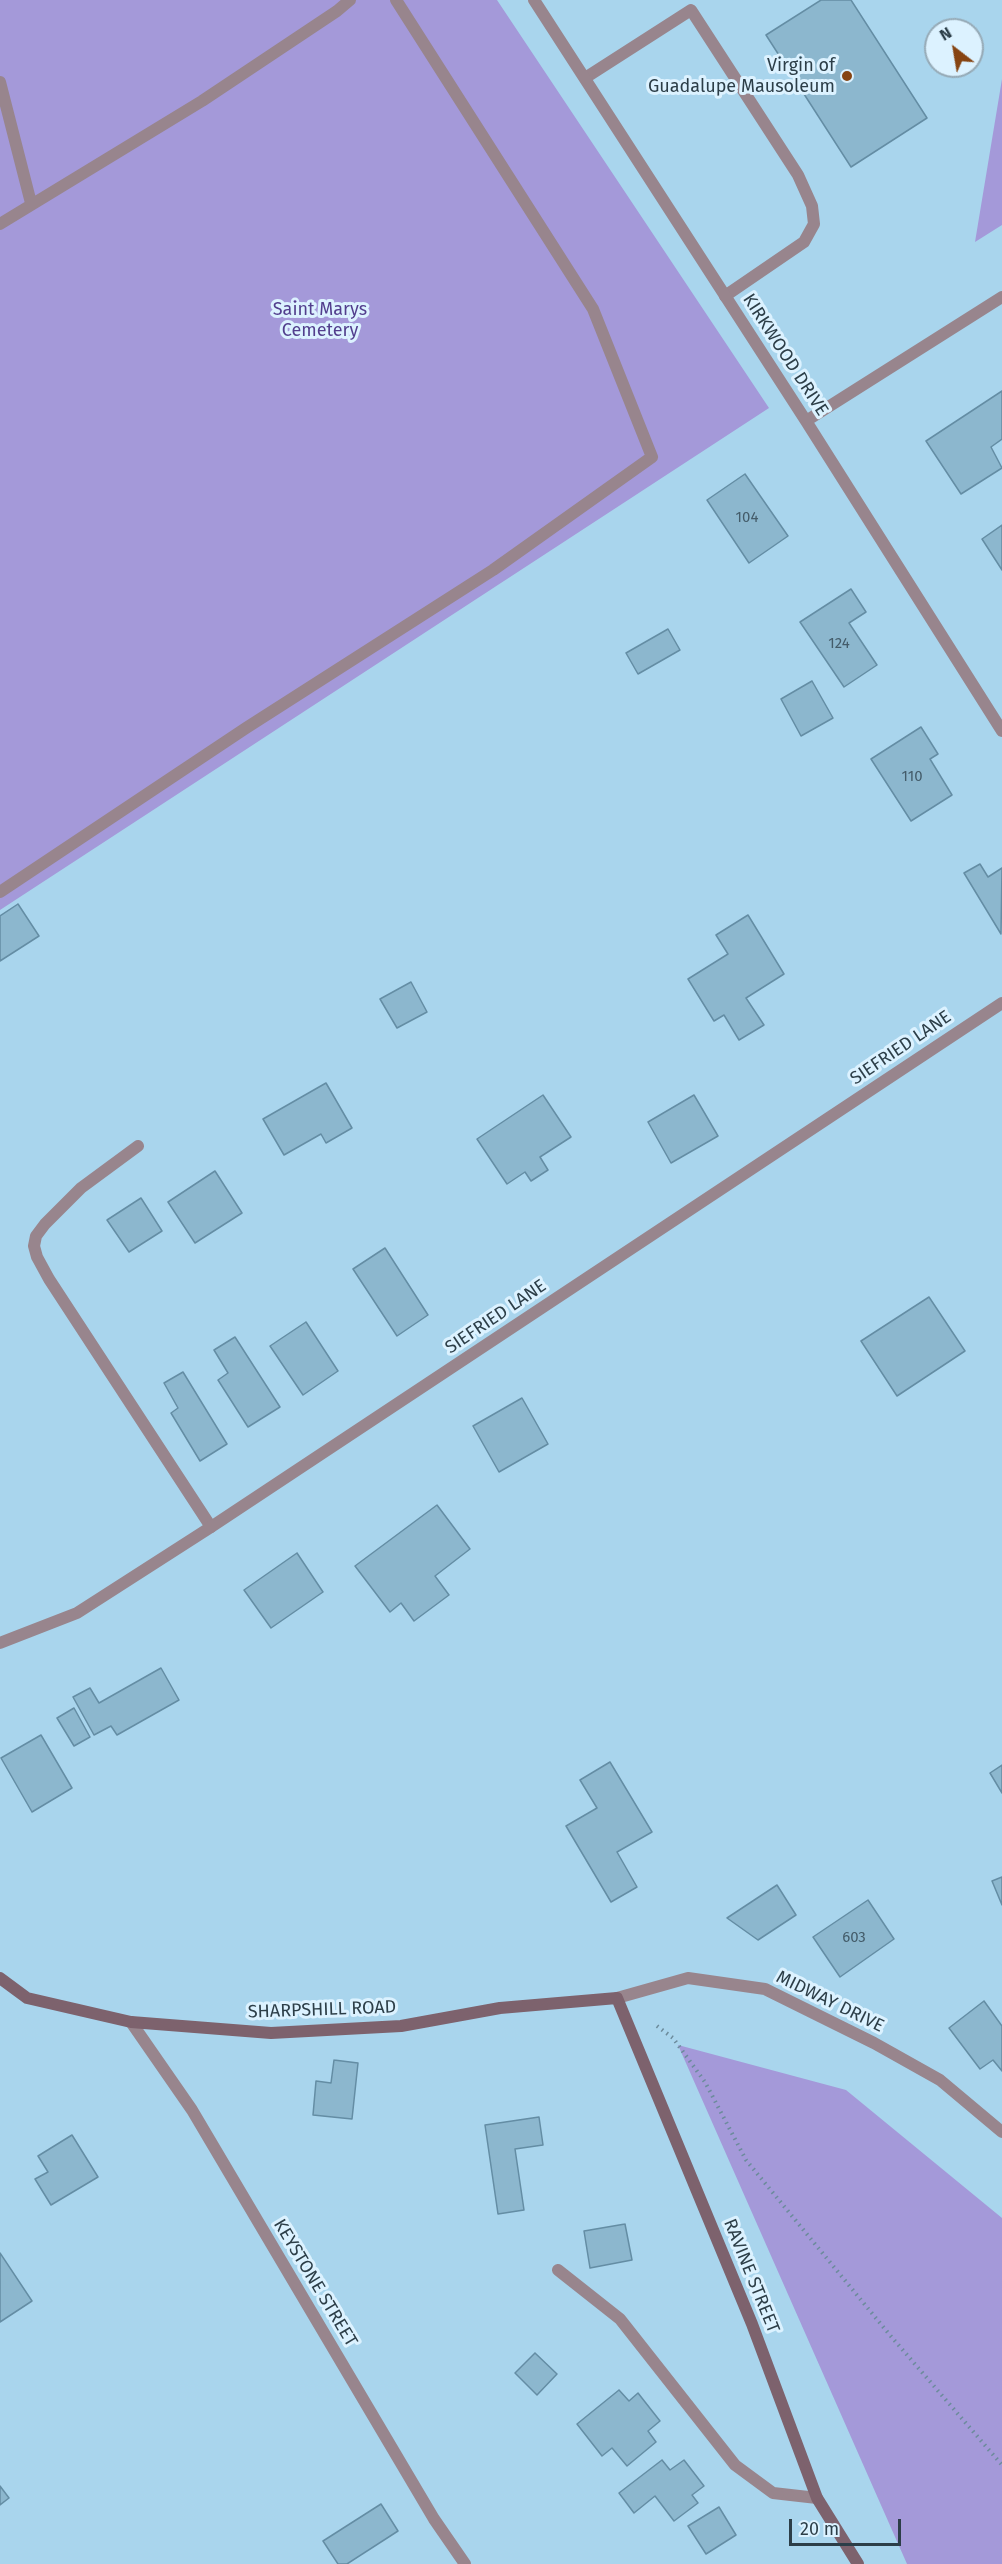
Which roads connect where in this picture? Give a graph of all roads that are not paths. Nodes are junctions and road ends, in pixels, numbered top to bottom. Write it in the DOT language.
graph roads {
  1 [pos="350,0"];
  2 [pos="396,0"];
  3 [pos="534,0"];
  4 [pos="585,78"];
  5 [pos="0,82"];
  6 [pos="31,203"];
  7 [pos="0,224"];
  8 [pos="726,296"];
  9 [pos="1002,297"];
  10 [pos="806,421"];
  11 [pos="1002,731"];
  12 [pos="0,892"];
  13 [pos="1002,1003"];
  14 [pos="138,1146"];
  15 [pos="211,1527"];
  16 [pos="0,1643"];
  17 [pos="0,1978"];
  18 [pos="617,1998"];
  19 [pos="130,2022"];
  20 [pos="1002,2132"];
  21 [pos="558,2270"];
  22 [pos="818,2498"];
  23 [pos="465,2564"];
  24 [pos="858,2564"];
  1 -- 6 [label="street"];
  2 -- 12 [label="street"];
  3 -- 4 [label="street, KIRKWOOD DRIVE"];
  4 -- 8 [label="street, KIRKWOOD DRIVE"];
  4 -- 8 [label="street"];
  5 -- 6 [label="street"];
  6 -- 7 [label="street"];
  8 -- 10 [label="street, KIRKWOOD DRIVE"];
  9 -- 10 [label="street"];
  10 -- 11 [label="street, KIRKWOOD DRIVE"];
  13 -- 15 [label="street, SIEFRIED LANE"];
  14 -- 15 [label="street"];
  15 -- 16 [label="street, SIEFRIED LANE"];
  17 -- 19 [label="street, SHARPSHILL ROAD"];
  18 -- 19 [label="street, SHARPSHILL ROAD"];
  18 -- 20 [label="street, MIDWAY DRIVE"];
  18 -- 22 [label="street, RAVINE STREET"];
  19 -- 23 [label="street, KEYSTONE STREET"];
  21 -- 22 [label="street"];
  22 -- 24 [label="street, RAVINE STREET"];
}
